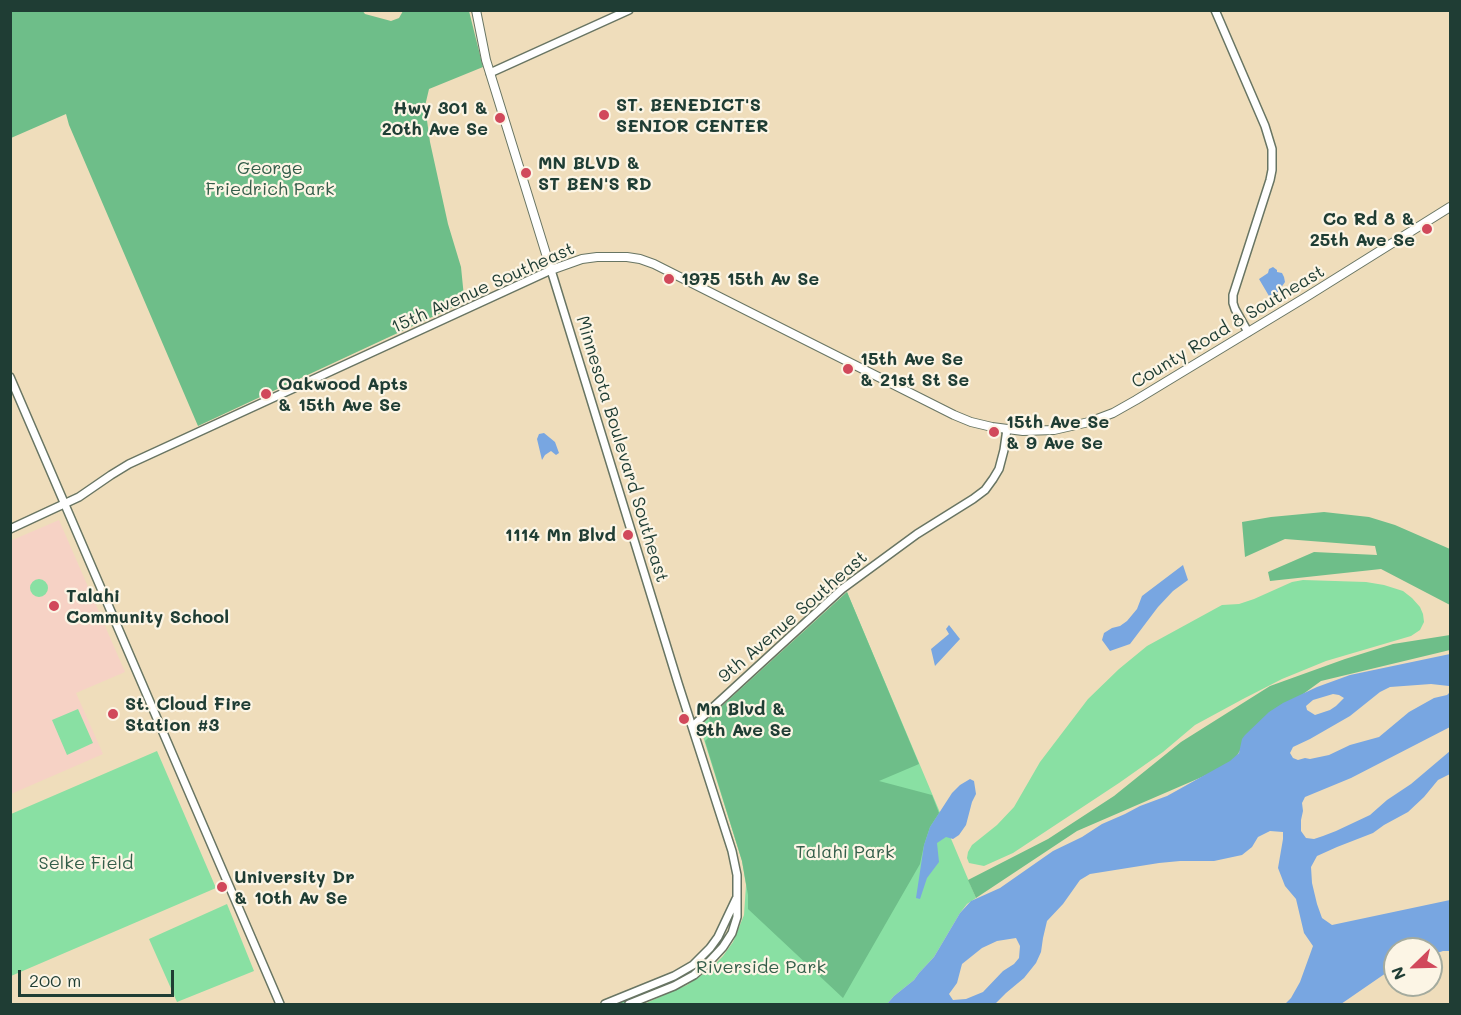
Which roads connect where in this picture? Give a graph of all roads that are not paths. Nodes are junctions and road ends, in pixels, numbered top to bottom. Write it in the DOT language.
graph roads {
  1 [pos="476,10"];
  2 [pos="629,10"];
  3 [pos="1215,10"];
  4 [pos="490,73"];
  5 [pos="1450,207"];
  6 [pos="551,270"];
  7 [pos="1248,332"];
  8 [pos="10,377"];
  9 [pos="1006,429"];
  10 [pos="65,504"];
  11 [pos="10,529"];
  12 [pos="693,729"];
  13 [pos="738,896"];
  14 [pos="280,1005"];
  15 [pos="606,1005"];
  16 [pos="629,1005"];
  1 -- 4 [label="main road, Minnesota Boulevard Southeast"];
  2 -- 4 [label="street"];
  3 -- 7 [label="street"];
  4 -- 6 [label="main road, Minnesota Boulevard Southeast"];
  5 -- 7 [label="main road, County Road 8 Southeast"];
  6 -- 9 [label="main road, 15th Avenue Southeast"];
  6 -- 10 [label="street, 15th Avenue Southeast"];
  6 -- 12 [label="street, Minnesota Boulevard Southeast"];
  7 -- 9 [label="main road, County Road 8 Southeast"];
  8 -- 10 [label="street"];
  9 -- 12 [label="street, 9th Avenue Southeast"];
  10 -- 11 [label="street, 15th Avenue Southeast"];
  10 -- 14 [label="street"];
  12 -- 13 [label="street, Minnesota Boulevard Southeast"];
  13 -- 15 [label="street"];
  13 -- 16 [label="street, Minnesota Boulevard Southeast"];
}
